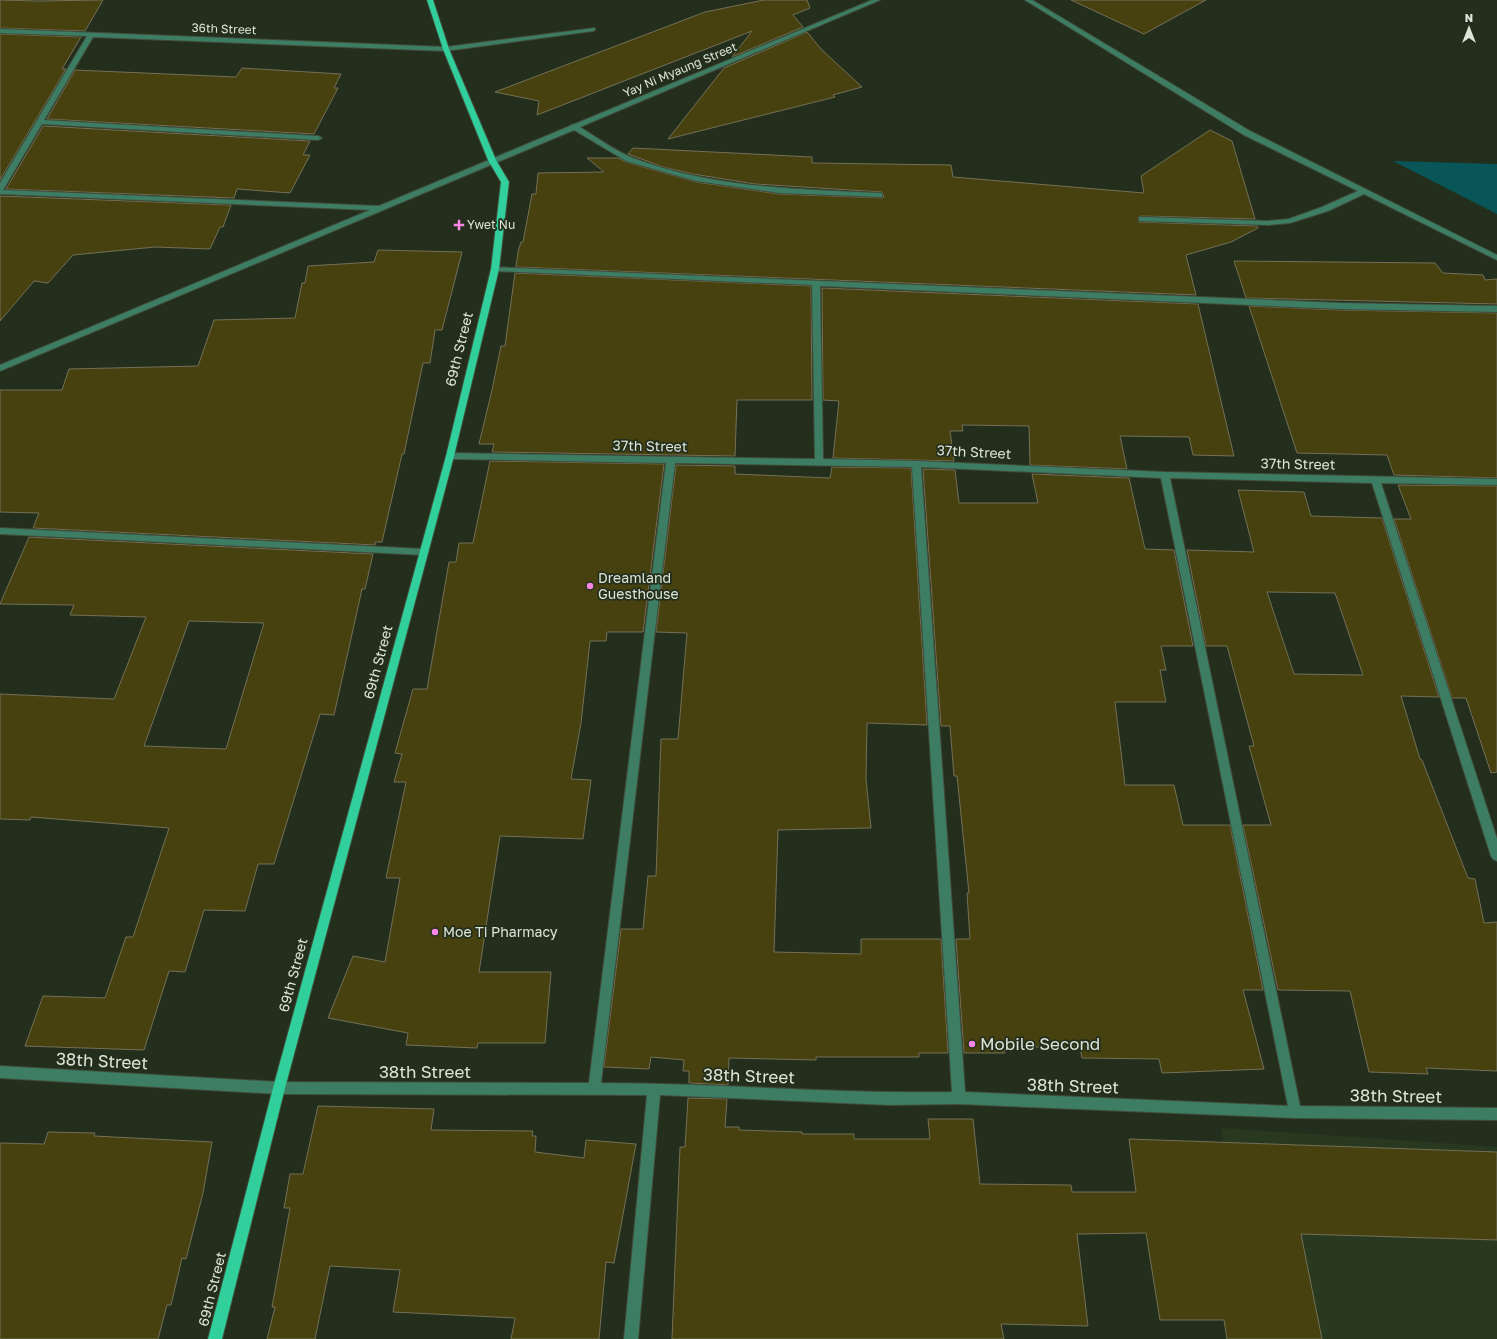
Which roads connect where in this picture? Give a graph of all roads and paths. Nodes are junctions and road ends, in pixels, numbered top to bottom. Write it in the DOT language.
graph roads {
  1 [pos="430,0"];
  2 [pos="877,0"];
  3 [pos="1028,0"];
  4 [pos="593,29"];
  5 [pos="0,31"];
  6 [pos="91,35"];
  7 [pos="446,49"];
  8 [pos="40,122"];
  9 [pos="574,126"];
  10 [pos="318,138"];
  11 [pos="492,160"];
  12 [pos="0,189"];
  13 [pos="1365,191"];
  14 [pos="0,192"];
  15 [pos="879,195"];
  16 [pos="380,208"];
  17 [pos="1142,220"];
  18 [pos="1497,258"];
  19 [pos="495,269"];
  20 [pos="816,284"];
  21 [pos="1497,309"];
  22 [pos="0,368"];
  23 [pos="450,456"];
  24 [pos="671,460"];
  25 [pos="819,462"];
  26 [pos="916,464"];
  27 [pos="1164,475"];
  28 [pos="1375,479"];
  29 [pos="1497,482"];
  30 [pos="0,531"];
  31 [pos="424,552"];
  32 [pos="1497,856"];
  33 [pos="0,1072"];
  34 [pos="279,1088"];
  35 [pos="594,1089"];
  36 [pos="654,1089"];
  37 [pos="959,1098"];
  38 [pos="1295,1112"];
  39 [pos="1497,1114"];
  40 [pos="215,1339"];
  41 [pos="631,1339"];
  1 -- 7 [label="main road, 69th Street"];
  2 -- 9 [label="street, Yay Ni Myaung Street"];
  3 -- 13 [label="street"];
  4 -- 7 [label="street, 36th Street"];
  5 -- 6 [label="street, 36th Street"];
  6 -- 7 [label="street, 36th Street"];
  6 -- 8 [label="street"];
  7 -- 11 [label="main road, 69th Street"];
  8 -- 10 [label="street"];
  8 -- 12 [label="street"];
  9 -- 11 [label="street, Yay Ni Myaung Street"];
  9 -- 15 [label="street"];
  11 -- 16 [label="street, Yay Ni Myaung Street"];
  11 -- 19 [label="main road, 69th Street"];
  13 -- 17 [label="street"];
  13 -- 18 [label="street"];
  14 -- 16 [label="street"];
  16 -- 22 [label="street, Yay Ni Myaung Street"];
  19 -- 20 [label="street"];
  19 -- 23 [label="main road, 69th Street"];
  20 -- 21 [label="street"];
  20 -- 25 [label="street"];
  23 -- 24 [label="street, 37th Street"];
  23 -- 31 [label="main road, 69th Street"];
  24 -- 25 [label="street, 37th Street"];
  24 -- 35 [label="street"];
  25 -- 26 [label="street, 37th Street"];
  26 -- 27 [label="street, 37th Street"];
  26 -- 37 [label="street"];
  27 -- 28 [label="street, 37th Street"];
  27 -- 38 [label="street"];
  28 -- 29 [label="street, 37th Street"];
  28 -- 32 [label="street"];
  30 -- 31 [label="street"];
  31 -- 34 [label="main road, 69th Street"];
  33 -- 34 [label="street, 38th Street"];
  34 -- 35 [label="street, 38th Street"];
  34 -- 40 [label="main road, 69th Street"];
  35 -- 36 [label="street, 38th Street"];
  36 -- 37 [label="street, 38th Street"];
  36 -- 41 [label="street"];
  37 -- 38 [label="street, 38th Street"];
  38 -- 39 [label="street, 38th Street"];
}
